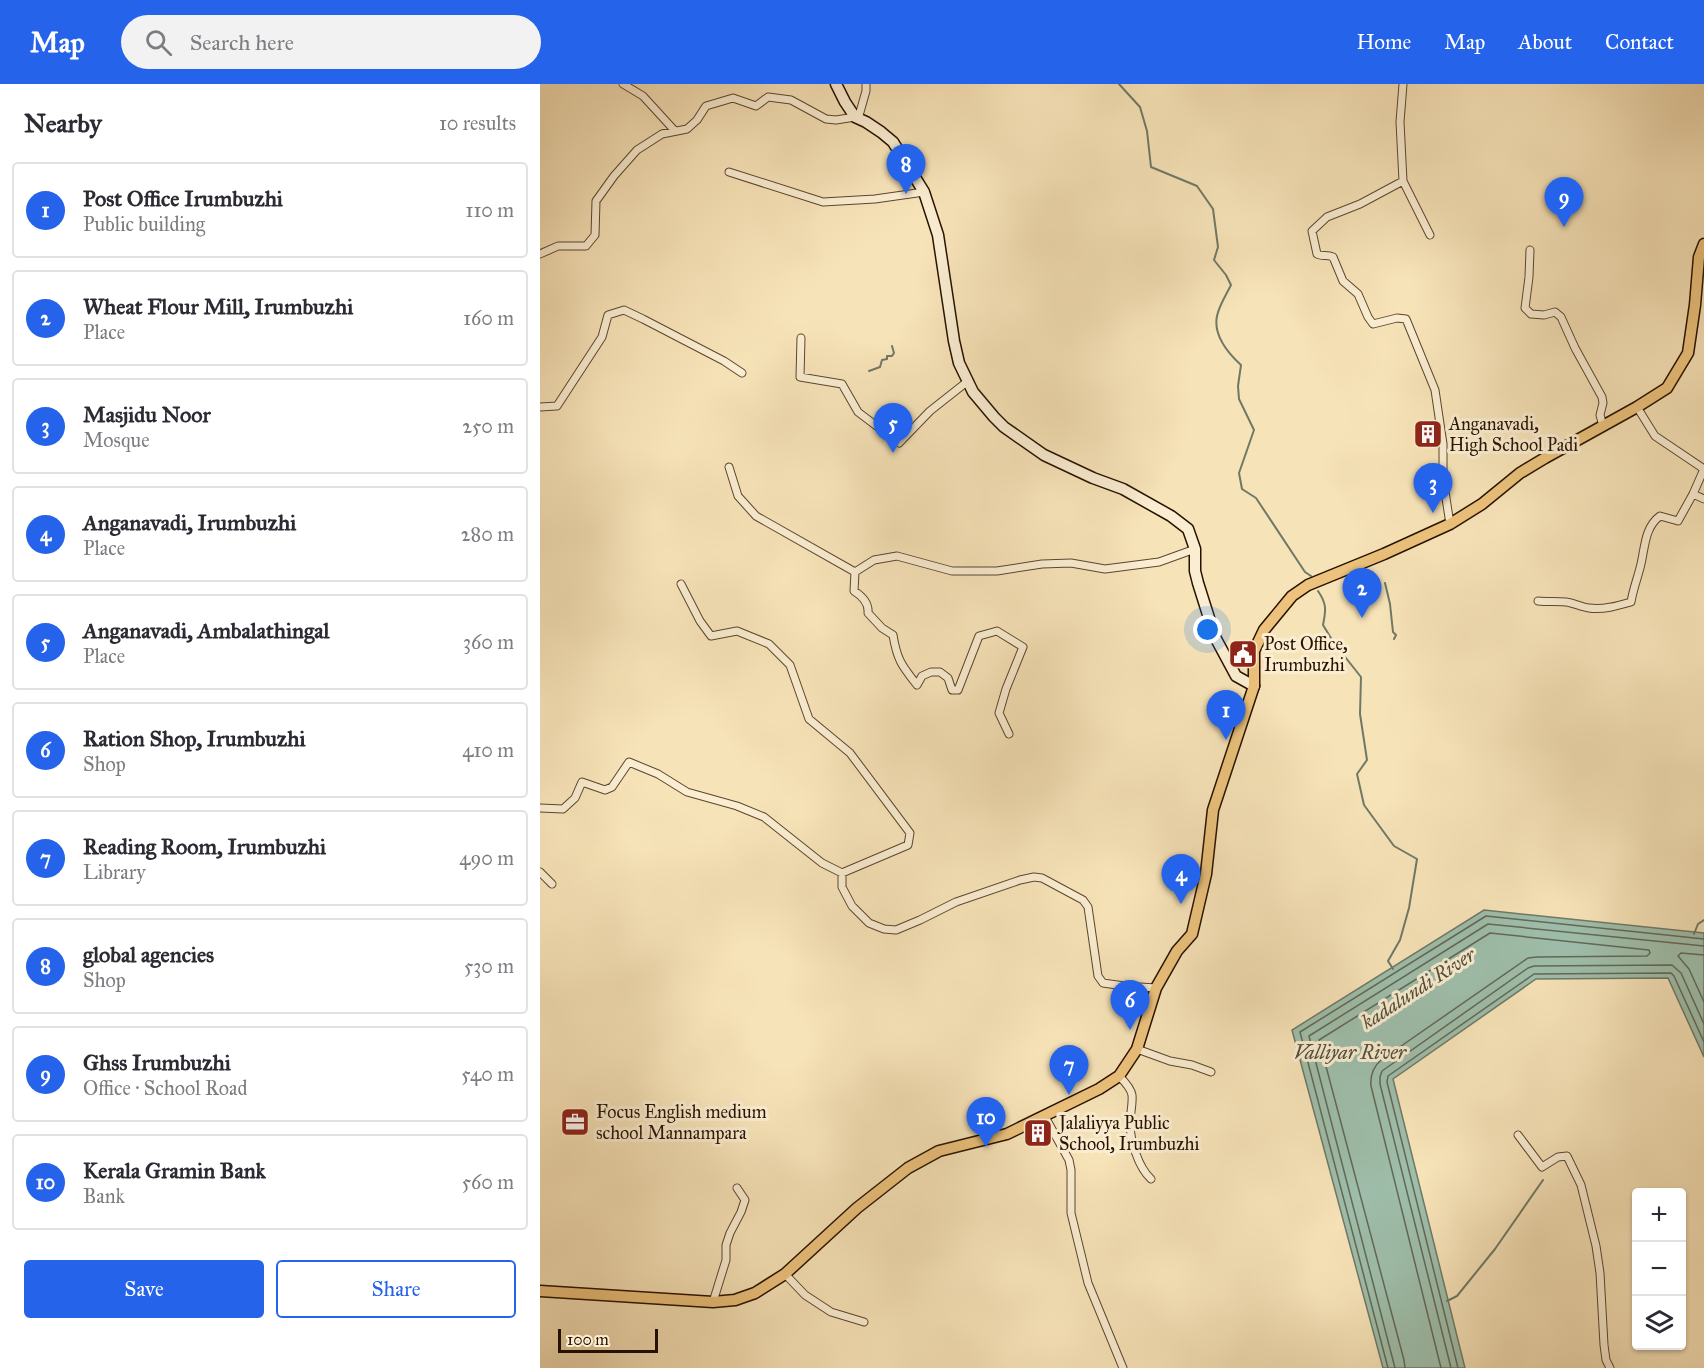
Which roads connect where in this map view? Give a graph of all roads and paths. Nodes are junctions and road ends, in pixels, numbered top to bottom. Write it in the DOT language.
graph roads {
  1 [pos="623,84"];
  2 [pos="836,84"];
  3 [pos="866,84"];
  4 [pos="1403,84"];
  5 [pos="856,118"];
  6 [pos="675,131"];
  7 [pos="729,172"];
  8 [pos="1403,181"];
  9 [pos="924,192"];
  10 [pos="1431,235"];
  11 [pos="1704,244"];
  12 [pos="1530,250"];
  13 [pos="540,254"];
  14 [pos="801,338"];
  15 [pos="742,373"];
  16 [pos="968,381"];
  17 [pos="540,407"];
  18 [pos="1637,407"];
  19 [pos="1603,426"];
  20 [pos="729,467"];
  21 [pos="1704,469"];
  22 [pos="1694,494"];
  23 [pos="1704,499"];
  24 [pos="1450,524"];
  25 [pos="1195,549"];
  26 [pos="855,572"];
  27 [pos="681,584"];
  28 [pos="1538,601"];
  29 [pos="1254,686"];
  30 [pos="1009,734"];
  31 [pos="540,808"];
  32 [pos="540,872"];
  33 [pos="842,873"];
  34 [pos="552,884"];
  35 [pos="1156,988"];
  36 [pos="1137,1049"];
  37 [pos="1210,1072"];
  38 [pos="1119,1076"];
  39 [pos="1044,1115"];
  40 [pos="1518,1135"];
  41 [pos="1151,1179"];
  42 [pos="737,1188"];
  43 [pos="785,1274"];
  44 [pos="540,1291"];
  45 [pos="713,1302"];
  46 [pos="864,1322"];
  47 [pos="1123,1368"];
  48 [pos="1610,1368"];
  1 -- 6 [label="street"];
  2 -- 5 [label="main road"];
  3 -- 5 [label="street"];
  4 -- 8 [label="street"];
  5 -- 6 [label="street"];
  5 -- 9 [label="main road"];
  6 -- 13 [label="street"];
  7 -- 9 [label="street"];
  8 -- 10 [label="street"];
  8 -- 24 [label="street"];
  9 -- 16 [label="main road"];
  11 -- 18 [label="main road"];
  12 -- 19 [label="street"];
  14 -- 16 [label="street"];
  15 -- 17 [label="street"];
  16 -- 25 [label="main road"];
  18 -- 19 [label="main road"];
  18 -- 21 [label="street"];
  19 -- 24 [label="main road"];
  20 -- 26 [label="street"];
  21 -- 22 [label="street"];
  22 -- 23 [label="street"];
  22 -- 28 [label="street"];
  24 -- 29 [label="main road"];
  25 -- 26 [label="street"];
  25 -- 29 [label="main road"];
  26 -- 30 [label="street"];
  27 -- 33 [label="street"];
  29 -- 35 [label="main road"];
  31 -- 33 [label="street"];
  32 -- 34 [label="street"];
  33 -- 35 [label="street"];
  35 -- 36 [label="main road"];
  36 -- 37 [label="street"];
  36 -- 38 [label="main road"];
  38 -- 39 [label="main road"];
  38 -- 41 [label="street"];
  39 -- 43 [label="main road"];
  39 -- 47 [label="street"];
  40 -- 48 [label="street"];
  42 -- 45 [label="street"];
  43 -- 45 [label="main road"];
  43 -- 46 [label="street"];
  44 -- 45 [label="main road"];
}
